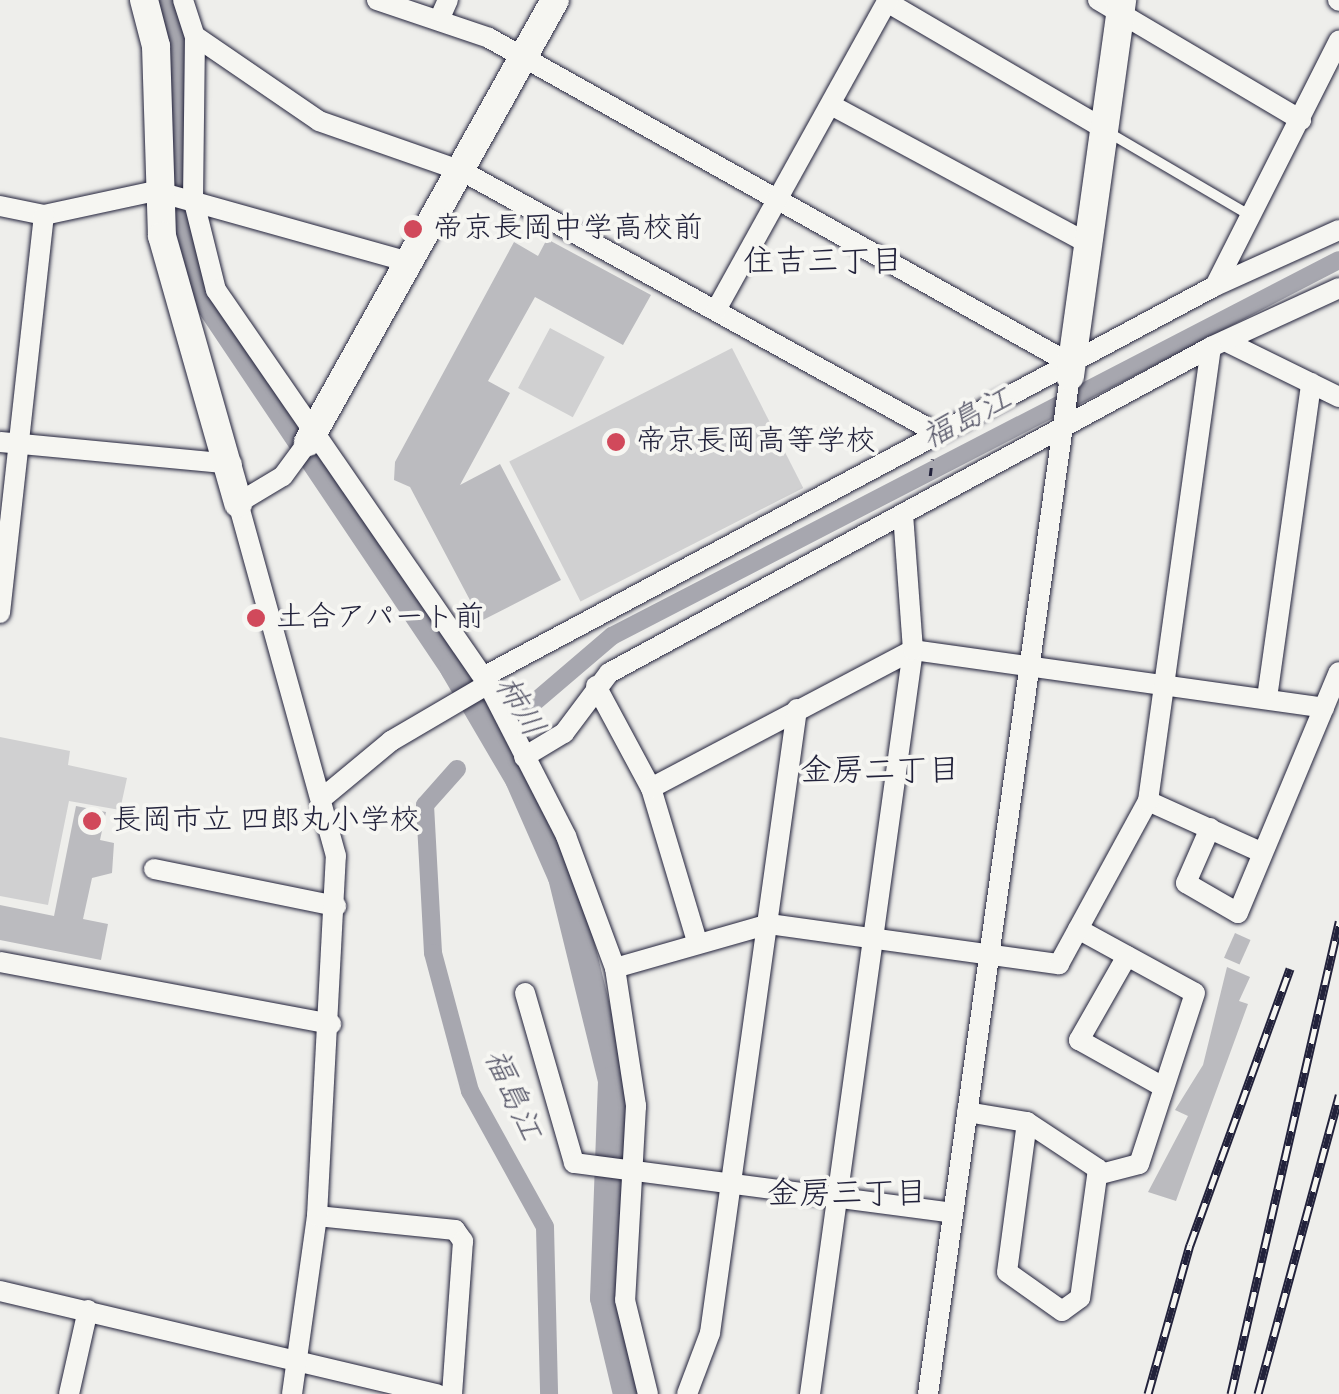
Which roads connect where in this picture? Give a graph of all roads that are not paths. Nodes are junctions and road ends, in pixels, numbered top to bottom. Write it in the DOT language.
graph roads {
  1 [pos="144,0"];
  2 [pos="184,0"];
  3 [pos="377,0"];
  4 [pos="555,0"];
  5 [pos="888,1"];
  6 [pos="1113,4"];
  7 [pos="443,10"];
  8 [pos="194,36"];
  9 [pos="1339,40"];
  10 [pos="524,56"];
  11 [pos="831,105"];
  12 [pos="1301,120"];
  13 [pos="1104,129"];
  14 [pos="462,170"];
  15 [pos="155,191"];
  16 [pos="193,198"];
  17 [pos="778,199"];
  18 [pos="0,206"];
  19 [pos="44,215"];
  20 [pos="1252,216"];
  21 [pos="1339,230"];
  22 [pos="1088,243"];
  23 [pos="410,262"];
  24 [pos="1215,286"];
  25 [pos="1339,288"];
  26 [pos="716,310"];
  27 [pos="1218,344"];
  28 [pos="1072,370"];
  29 [pos="1311,383"];
  30 [pos="1339,397"];
  31 [pos="1064,422"];
  32 [pos="311,436"];
  33 [pos="10,443"];
  34 [pos="935,443"];
  35 [pos="232,464"];
  36 [pos="238,504"];
  37 [pos="903,514"];
  38 [pos="0,613"];
  39 [pos="913,650"];
  40 [pos="1031,666"];
  41 [pos="1339,672"];
  42 [pos="484,683"];
  43 [pos="596,686"];
  44 [pos="1165,686"];
  45 [pos="1267,698"];
  46 [pos="1324,708"];
  47 [pos="797,709"];
  48 [pos="524,756"];
  49 [pos="652,788"];
  50 [pos="326,795"];
  51 [pos="1148,800"];
  52 [pos="1210,828"];
  53 [pos="1261,852"];
  54 [pos="154,870"];
  55 [pos="336,906"];
  56 [pos="770,924"];
  57 [pos="1078,928"];
  58 [pos="875,935"];
  59 [pos="696,941"];
  60 [pos="990,951"];
  61 [pos="1127,956"];
  62 [pos="0,962"];
  63 [pos="615,968"];
  64 [pos="525,992"];
  65 [pos="331,1024"];
  66 [pos="1162,1087"];
  67 [pos="967,1112"];
  68 [pos="1027,1122"];
  69 [pos="634,1170"];
  70 [pos="1097,1175"];
  71 [pos="732,1184"];
  72 [pos="836,1198"];
  73 [pos="953,1213"];
  74 [pos="317,1216"];
  75 [pos="0,1290"];
  76 [pos="88,1310"];
  77 [pos="302,1356"];
  78 [pos="69,1394"];
  79 [pos="292,1394"];
  80 [pos="436,1394"];
  81 [pos="452,1394"];
  82 [pos="648,1394"];
  83 [pos="687,1394"];
  84 [pos="810,1394"];
  85 [pos="928,1394"];
  1 -- 15 [label="street"];
  2 -- 8 [label="street"];
  3 -- 7 [label="street"];
  4 -- 10 [label="street"];
  5 -- 11 [label="street"];
  5 -- 13 [label="street"];
  6 -- 12 [label="street"];
  6 -- 13 [label="street"];
  7 -- 10 [label="street"];
  8 -- 14 [label="street"];
  8 -- 16 [label="street"];
  9 -- 12 [label="street"];
  10 -- 14 [label="street"];
  10 -- 17 [label="street"];
  11 -- 17 [label="street"];
  11 -- 22 [label="street"];
  12 -- 20 [label="street"];
  13 -- 20 [label="lane"];
  13 -- 22 [label="street"];
  14 -- 23 [label="street"];
  14 -- 26 [label="street"];
  15 -- 16 [label="street"];
  15 -- 19 [label="street"];
  15 -- 35 [label="street"];
  16 -- 23 [label="street"];
  16 -- 32 [label="street"];
  17 -- 26 [label="street"];
  17 -- 28 [label="street"];
  18 -- 19 [label="street"];
  19 -- 33 [label="street"];
  20 -- 24 [label="street"];
  21 -- 24 [label="street"];
  22 -- 28 [label="street"];
  23 -- 32 [label="street"];
  24 -- 28 [label="street"];
  25 -- 27 [label="street"];
  26 -- 34 [label="street"];
  27 -- 29 [label="street"];
  27 -- 31 [label="street"];
  27 -- 44 [label="street"];
  28 -- 31 [label="street"];
  28 -- 34 [label="street"];
  29 -- 30 [label="street"];
  29 -- 45 [label="street"];
  31 -- 37 [label="street"];
  31 -- 40 [label="street"];
  32 -- 36 [label="street"];
  32 -- 42 [label="street"];
  33 -- 35 [label="street"];
  33 -- 38 [label="street"];
  34 -- 42 [label="street"];
  35 -- 36 [label="street"];
  36 -- 50 [label="street"];
  37 -- 39 [label="street"];
  37 -- 43 [label="street"];
  39 -- 40 [label="street"];
  39 -- 47 [label="street"];
  39 -- 58 [label="street"];
  40 -- 44 [label="street"];
  40 -- 60 [label="street"];
  41 -- 46 [label="street"];
  42 -- 48 [label="street"];
  42 -- 50 [label="street"];
  43 -- 48 [label="street"];
  43 -- 49 [label="street"];
  44 -- 45 [label="street"];
  44 -- 51 [label="street"];
  45 -- 46 [label="street"];
  46 -- 53 [label="street"];
  47 -- 49 [label="street"];
  47 -- 56 [label="street"];
  48 -- 63 [label="street"];
  49 -- 59 [label="street"];
  50 -- 55 [label="street"];
  51 -- 52 [label="street"];
  51 -- 57 [label="street"];
  52 -- 53 [label="street"];
  52 -- 53 [label="street"];
  54 -- 55 [label="street"];
  55 -- 65 [label="street"];
  56 -- 58 [label="street"];
  56 -- 59 [label="street"];
  56 -- 71 [label="street"];
  57 -- 60 [label="street"];
  57 -- 61 [label="street"];
  58 -- 60 [label="street"];
  58 -- 72 [label="street"];
  59 -- 63 [label="street"];
  60 -- 67 [label="street"];
  61 -- 66 [label="street"];
  61 -- 66 [label="street"];
  62 -- 65 [label="street"];
  63 -- 69 [label="street"];
  64 -- 69 [label="street"];
  65 -- 74 [label="street"];
  66 -- 70 [label="street"];
  67 -- 68 [label="street"];
  67 -- 73 [label="street"];
  68 -- 70 [label="street"];
  68 -- 70 [label="street"];
  69 -- 71 [label="street"];
  69 -- 82 [label="street"];
  71 -- 72 [label="street"];
  71 -- 83 [label="street"];
  72 -- 73 [label="street"];
  72 -- 84 [label="street"];
  73 -- 85 [label="street"];
  74 -- 77 [label="street"];
  74 -- 81 [label="street"];
  75 -- 76 [label="street"];
  76 -- 77 [label="street"];
  76 -- 78 [label="street"];
  77 -- 79 [label="street"];
  77 -- 80 [label="street"];
}
